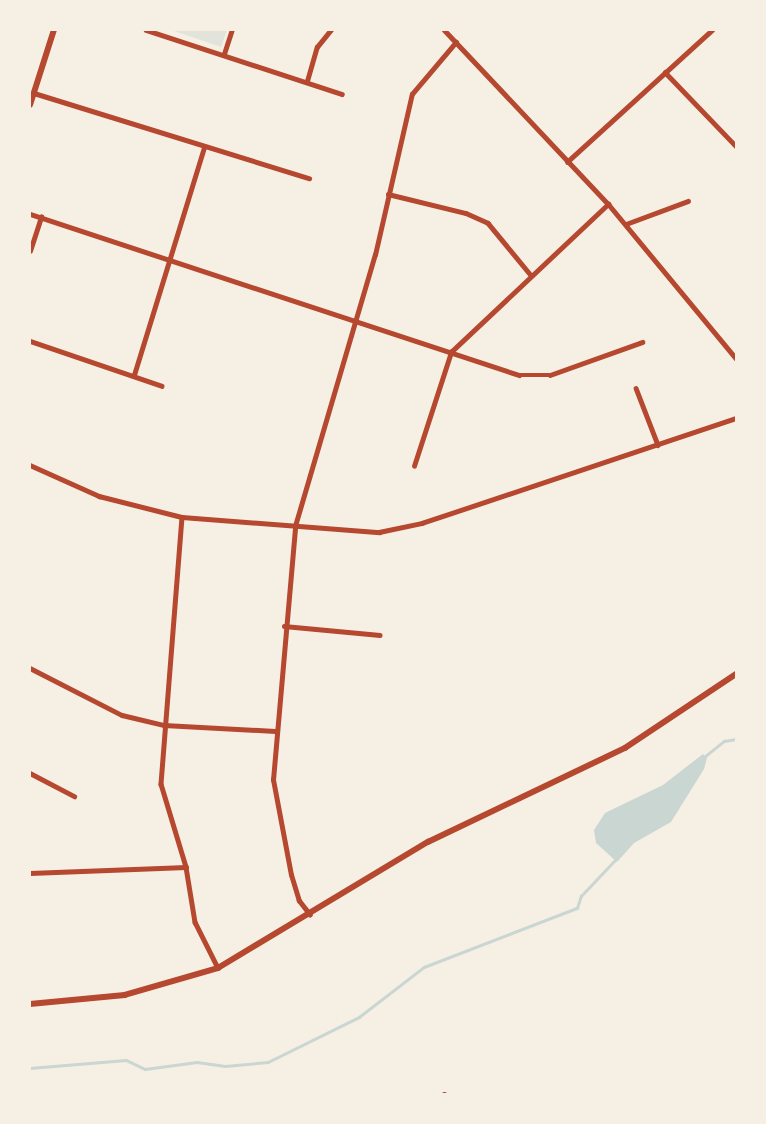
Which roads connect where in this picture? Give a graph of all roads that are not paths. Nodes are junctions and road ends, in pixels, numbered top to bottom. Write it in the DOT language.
graph roads {
  1 [pos="54,30"];
  2 [pos="146,30"];
  3 [pos="232,30"];
  4 [pos="331,30"];
  5 [pos="444,30"];
  6 [pos="712,30"];
  7 [pos="456,42"];
  8 [pos="224,54"];
  9 [pos="665,72"];
  10 [pos="307,81"];
  11 [pos="34,92"];
  12 [pos="342,94"];
  13 [pos="30,105"];
  14 [pos="736,146"];
  15 [pos="204,148"];
  16 [pos="567,162"];
  17 [pos="309,178"];
  18 [pos="388,194"];
  19 [pos="688,201"];
  20 [pos="608,204"];
  21 [pos="30,214"];
  22 [pos="41,217"];
  23 [pos="626,224"];
  24 [pos="30,251"];
  25 [pos="170,259"];
  26 [pos="530,274"];
  27 [pos="356,319"];
  28 [pos="30,341"];
  29 [pos="642,342"];
  30 [pos="452,352"];
  31 [pos="736,360"];
  32 [pos="134,375"];
  33 [pos="162,386"];
  34 [pos="636,388"];
  35 [pos="736,418"];
  36 [pos="658,445"];
  37 [pos="30,465"];
  38 [pos="414,466"];
  39 [pos="182,516"];
  40 [pos="294,526"];
  41 [pos="284,626"];
  42 [pos="380,635"];
  43 [pos="30,668"];
  44 [pos="736,674"];
  45 [pos="164,724"];
  46 [pos="275,730"];
  47 [pos="30,773"];
  48 [pos="74,796"];
  49 [pos="186,867"];
  50 [pos="30,873"];
  51 [pos="310,916"];
  52 [pos="218,968"];
  53 [pos="30,1004"];
  1 -- 11 [label="main road"];
  2 -- 8 [label="street"];
  3 -- 8 [label="street"];
  4 -- 10 [label="street"];
  5 -- 7 [label="street"];
  6 -- 9 [label="street"];
  7 -- 16 [label="street"];
  7 -- 18 [label="street"];
  8 -- 10 [label="street"];
  9 -- 14 [label="street"];
  9 -- 16 [label="street"];
  10 -- 12 [label="street"];
  11 -- 13 [label="main road"];
  11 -- 15 [label="street"];
  15 -- 17 [label="street"];
  15 -- 25 [label="street"];
  16 -- 20 [label="street"];
  18 -- 26 [label="street"];
  18 -- 27 [label="street"];
  19 -- 23 [label="street"];
  20 -- 23 [label="street"];
  20 -- 26 [label="street"];
  21 -- 22 [label="street"];
  22 -- 24 [label="street"];
  22 -- 25 [label="street"];
  23 -- 31 [label="street"];
  25 -- 27 [label="street"];
  25 -- 32 [label="street"];
  26 -- 30 [label="street"];
  27 -- 30 [label="street"];
  27 -- 40 [label="street"];
  28 -- 32 [label="street"];
  29 -- 30 [label="street"];
  30 -- 38 [label="street"];
  32 -- 33 [label="street"];
  34 -- 36 [label="street"];
  35 -- 36 [label="street"];
  36 -- 40 [label="street"];
  37 -- 39 [label="street"];
  39 -- 40 [label="street"];
  39 -- 45 [label="street"];
  40 -- 41 [label="street"];
  41 -- 42 [label="street"];
  41 -- 46 [label="street"];
  43 -- 45 [label="street"];
  44 -- 51 [label="main road"];
  45 -- 46 [label="street"];
  45 -- 49 [label="street"];
  46 -- 51 [label="street"];
  47 -- 48 [label="street"];
  49 -- 50 [label="street"];
  49 -- 52 [label="street"];
  51 -- 52 [label="main road"];
  52 -- 53 [label="main road"];
}
